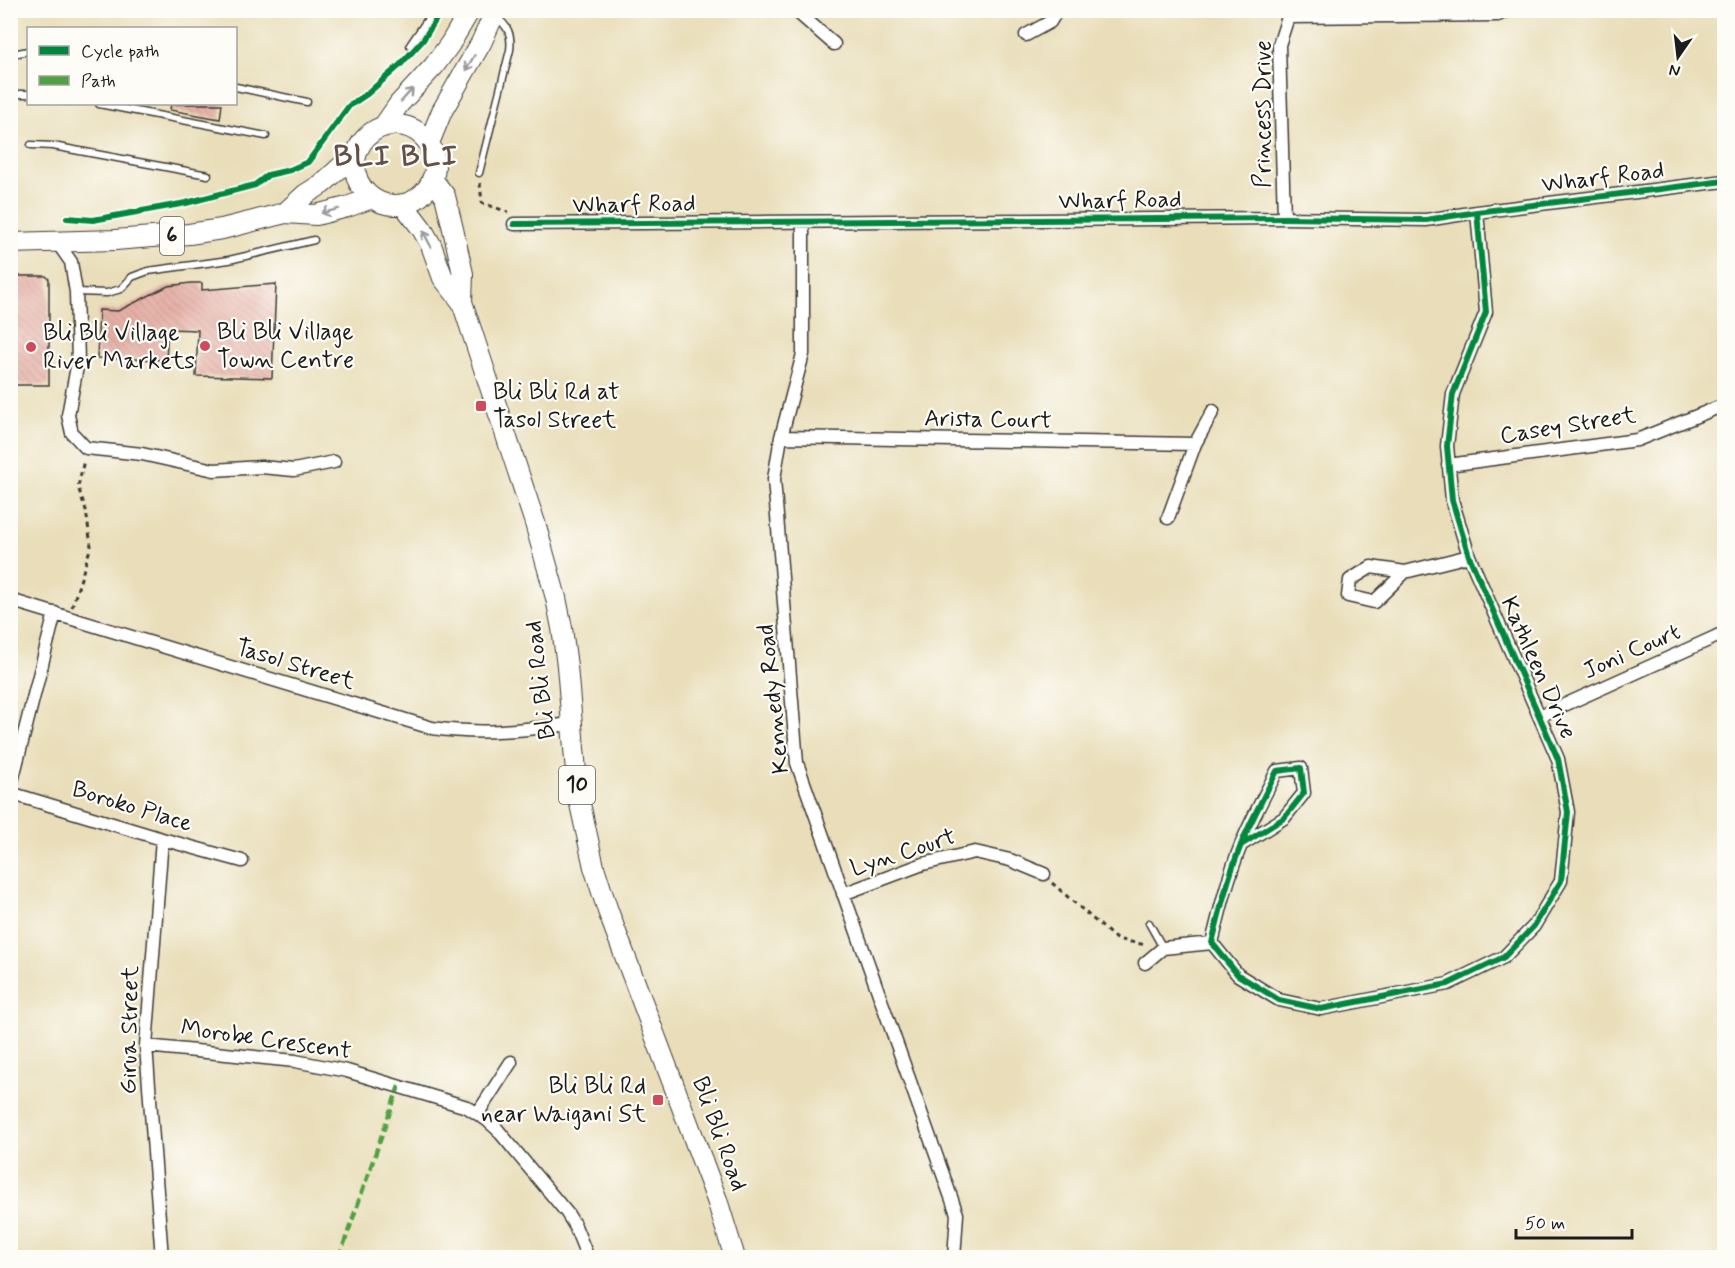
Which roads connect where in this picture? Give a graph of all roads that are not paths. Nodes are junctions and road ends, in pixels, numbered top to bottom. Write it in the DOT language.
graph roads {
  1 [pos="434,10"];
  2 [pos="470,10"];
  3 [pos="795,10"];
  4 [pos="1057,10"];
  5 [pos="1509,10"];
  6 [pos="493,12"];
  7 [pos="1287,14"];
  8 [pos="1026,35"];
  9 [pos="834,44"];
  10 [pos="410,45"];
  11 [pos="27,51"];
  12 [pos="13,54"];
  13 [pos="237,87"];
  14 [pos="27,93"];
  15 [pos="20,94"];
  16 [pos="307,102"];
  17 [pos="104,105"];
  18 [pos="383,127"];
  19 [pos="266,136"];
  20 [pos="429,143"];
  21 [pos="31,145"];
  22 [pos="355,161"];
  23 [pos="479,173"];
  24 [pos="208,175"];
  25 [pos="432,179"];
  26 [pos="1725,181"];
  27 [pos="372,198"];
  28 [pos="403,204"];
  29 [pos="1477,212"];
  30 [pos="285,213"];
  31 [pos="1284,218"];
  32 [pos="803,222"];
  33 [pos="514,224"];
  34 [pos="314,240"];
  35 [pos="57,242"];
  36 [pos="10,243"];
  37 [pos="76,292"];
  38 [pos="462,302"];
  39 [pos="1725,405"];
  40 [pos="1213,411"];
  41 [pos="781,437"];
  42 [pos="1195,444"];
  43 [pos="334,462"];
  44 [pos="1448,465"];
  45 [pos="1168,518"];
  46 [pos="1469,556"];
  47 [pos="1405,572"];
  48 [pos="10,600"];
  49 [pos="55,613"];
  50 [pos="1725,634"];
  51 [pos="1540,716"];
  52 [pos="572,724"];
  53 [pos="10,791"];
  54 [pos="162,839"];
  55 [pos="1241,845"];
  56 [pos="242,861"];
  57 [pos="1044,874"];
  58 [pos="843,894"];
  59 [pos="1149,923"];
  60 [pos="1212,943"];
  61 [pos="1163,948"];
  62 [pos="1145,963"];
  63 [pos="146,1046"];
  64 [pos="511,1062"];
  65 [pos="478,1113"];
  66 [pos="162,1257"];
  67 [pos="588,1257"];
  68 [pos="735,1257"];
  69 [pos="955,1257"];
  1 -- 10 [label="lane"];
  18 -- 2 [label="main road, 6, one-way"];
  3 -- 9 [label="street"];
  4 -- 8 [label="street"];
  5 -- 7 [label="street"];
  6 -- 20 [label="main road, one-way"];
  6 -- 23 [label="lane"];
  7 -- 31 [label="street, Princess Drive"];
  11 -- 12 [label="lane"];
  13 -- 16 [label="lane"];
  14 -- 15 [label="lane"];
  17 -- 19 [label="lane"];
  18 -- 20 [label="main road"];
  18 -- 22 [label="main road, 6"];
  20 -- 25 [label="main road"];
  21 -- 24 [label="lane"];
  22 -- 27 [label="main road"];
  22 -- 30 [label="main road, 6"];
  25 -- 28 [label="main road"];
  25 -- 38 [label="main road, Bli Bli Road / 10"];
  26 -- 29 [label="street, Wharf Road"];
  27 -- 28 [label="main road"];
  27 -- 30 [label="main road, 6, one-way"];
  38 -- 28 [label="main road, Bli Bli Road / 10, one-way"];
  29 -- 31 [label="street, Wharf Road"];
  29 -- 44 [label="street, Kathleen Drive"];
  30 -- 35 [label="main road, 6"];
  31 -- 32 [label="street, Wharf Road"];
  32 -- 33 [label="street, Wharf Road"];
  32 -- 41 [label="street, Kennedy Road"];
  34 -- 37 [label="lane"];
  35 -- 36 [label="main road, 6"];
  35 -- 37 [label="street"];
  37 -- 43 [label="street"];
  38 -- 52 [label="main road, Bli Bli Road / 10"];
  39 -- 44 [label="street, Casey Street"];
  40 -- 42 [label="street"];
  41 -- 42 [label="street, Arista Court"];
  41 -- 58 [label="street, Kennedy Road"];
  42 -- 45 [label="street"];
  44 -- 46 [label="street, Kathleen Drive"];
  46 -- 47 [label="street"];
  46 -- 51 [label="street, Kathleen Drive"];
  48 -- 49 [label="street, Tasol Street"];
  49 -- 52 [label="street, Tasol Street"];
  49 -- 53 [label="street"];
  50 -- 51 [label="street, Joni Court"];
  51 -- 60 [label="street, Kathleen Drive"];
  52 -- 68 [label="main road, Bli Bli Road / 10"];
  53 -- 54 [label="street, Boroko Place"];
  54 -- 56 [label="street, Boroko Place"];
  54 -- 63 [label="street, Girua Street"];
  55 -- 55 [label="street"];
  55 -- 60 [label="street"];
  57 -- 58 [label="street, Lyn Court"];
  58 -- 69 [label="street, Kennedy Road"];
  59 -- 61 [label="lane"];
  60 -- 61 [label="street"];
  61 -- 62 [label="street"];
  63 -- 65 [label="street, Morobe Crescent"];
  63 -- 66 [label="street, Girua Street"];
  64 -- 65 [label="street"];
  65 -- 67 [label="street, Morobe Crescent"];
}
